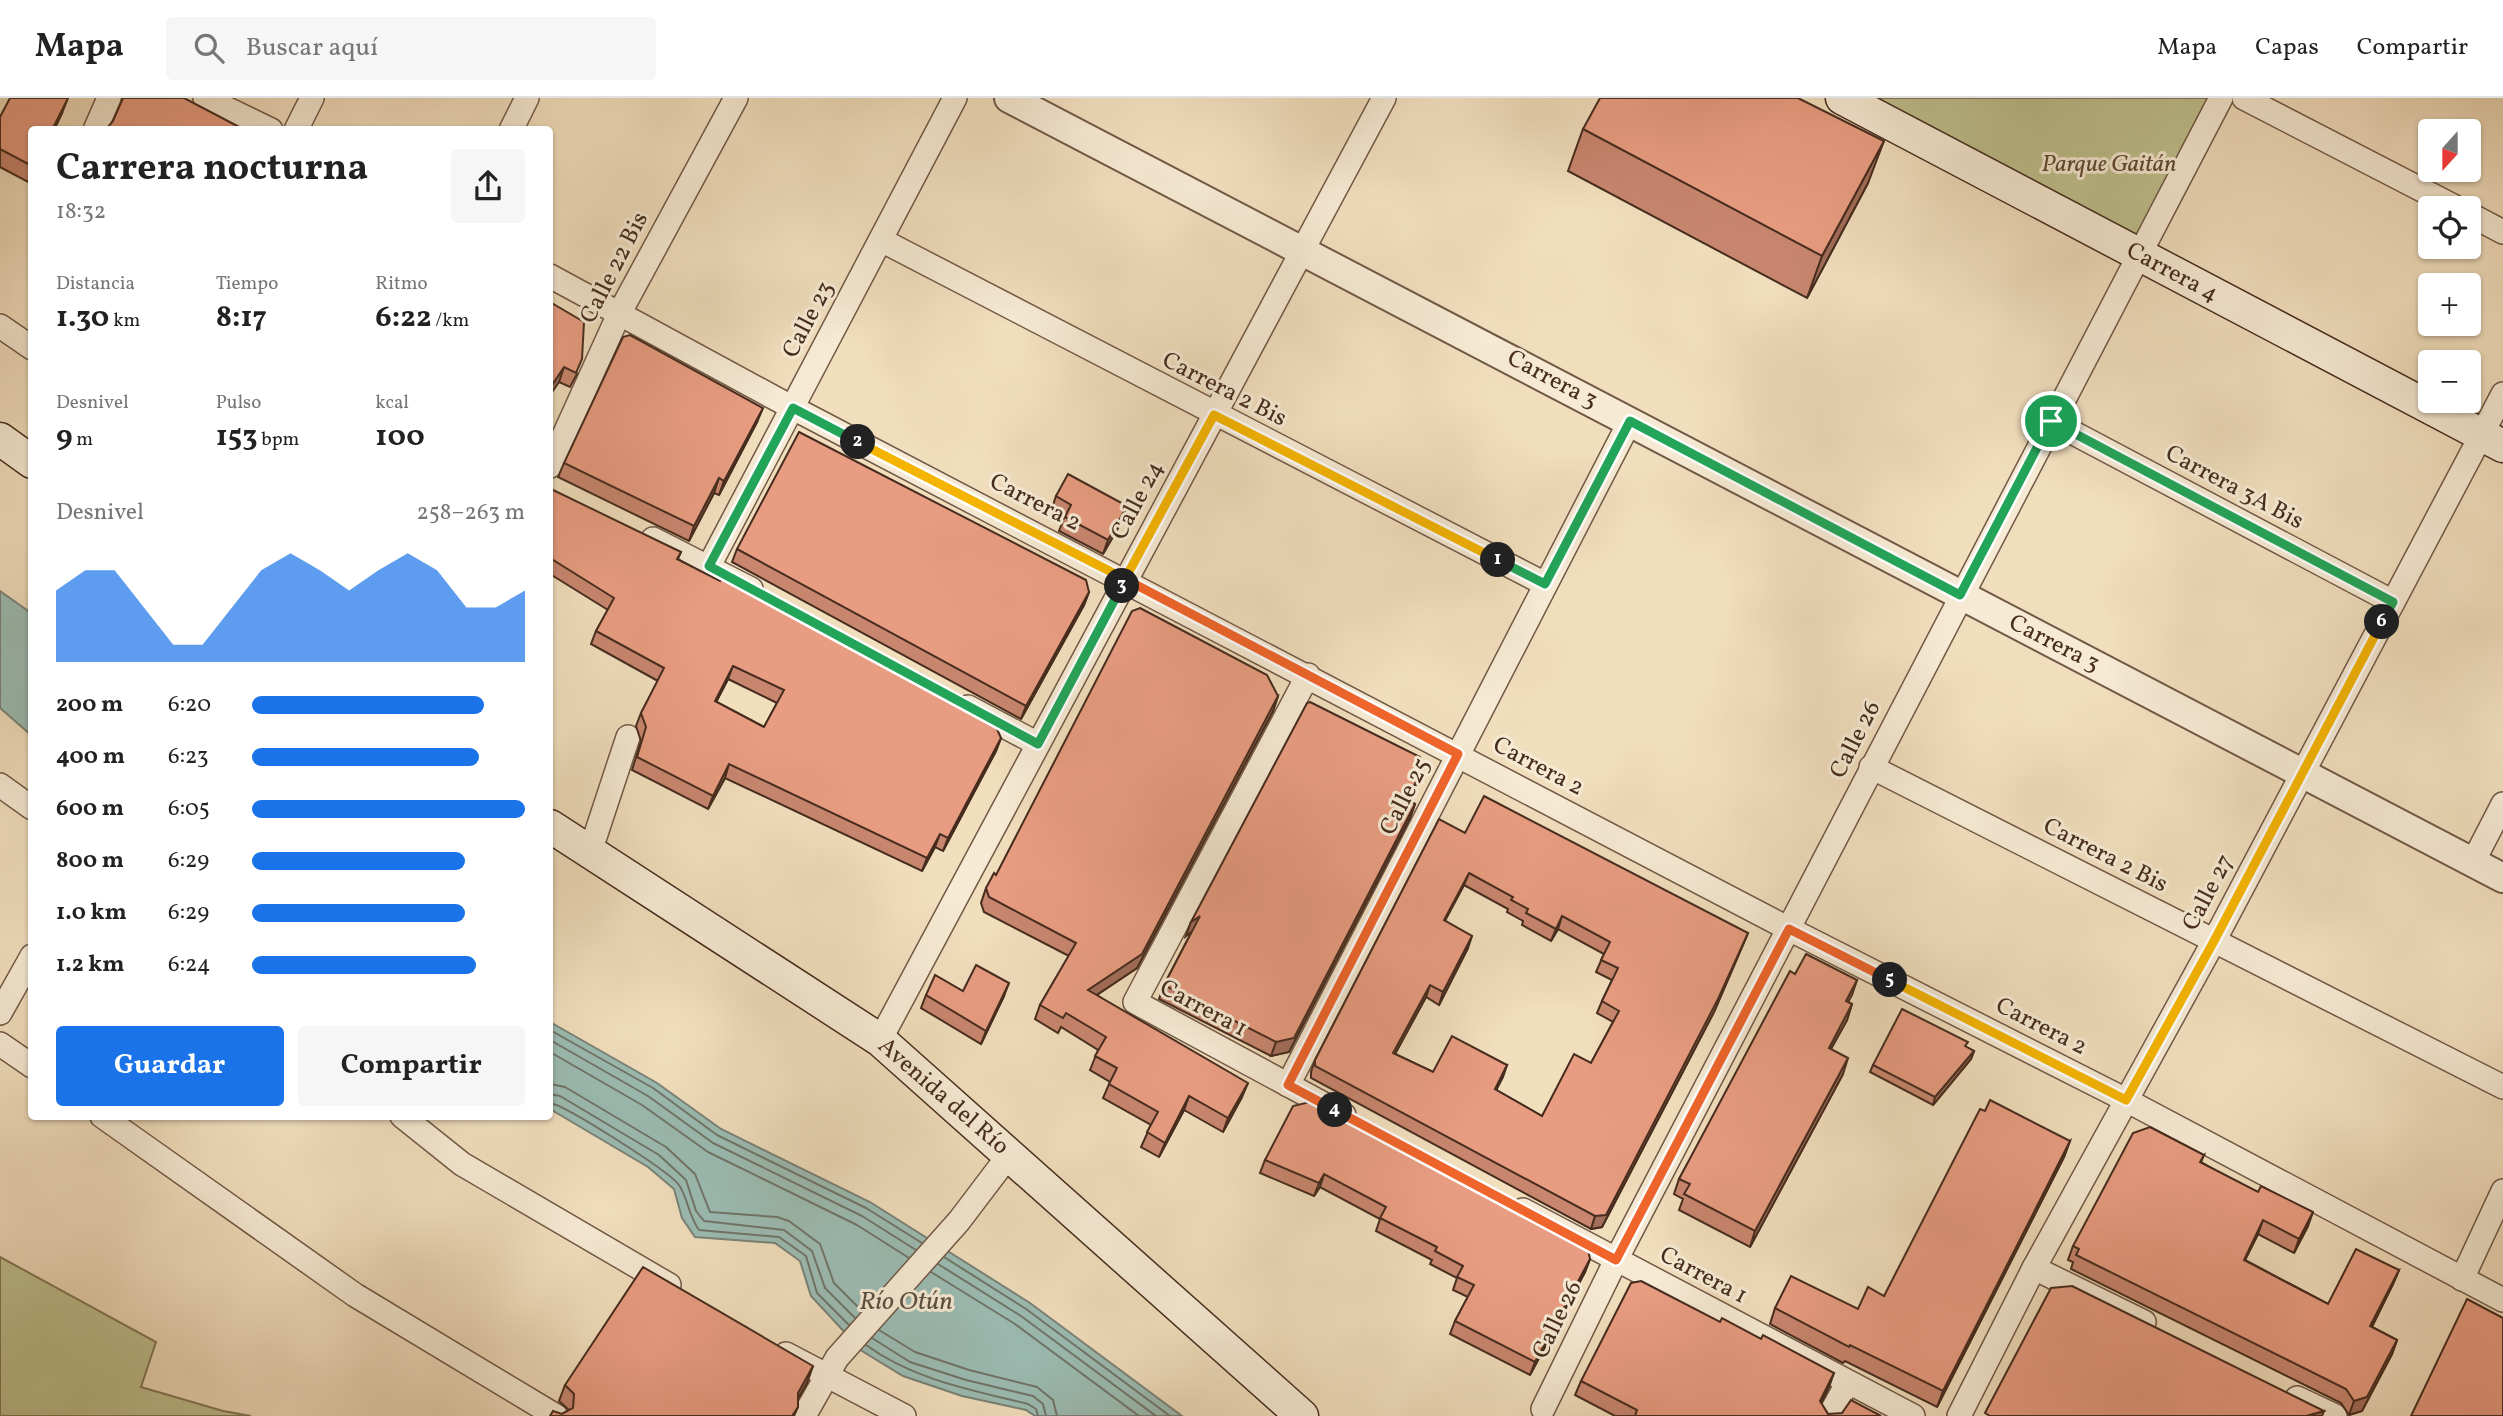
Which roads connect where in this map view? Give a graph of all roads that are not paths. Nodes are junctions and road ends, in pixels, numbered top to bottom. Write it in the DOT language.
graph roads {
  1 [pos="109,98"];
  2 [pos="205,98"];
  3 [pos="312,98"];
  4 [pos="527,98"];
  5 [pos="736,98"];
  6 [pos="955,98"];
  7 [pos="1009,98"];
  8 [pos="1384,98"];
  9 [pos="1842,98"];
  10 [pos="2221,98"];
  11 [pos="2244,98"];
  12 [pos="97,126"];
  13 [pos="263,126"];
  14 [pos="298,126"];
  15 [pos="513,126"];
  16 [pos="2434,196"];
  17 [pos="2481,220"];
  18 [pos="2503,232"];
  19 [pos="881,240"];
  20 [pos="1301,249"];
  21 [pos="2137,255"];
  22 [pos="553,278"];
  23 [pos="619,314"];
  24 [pos="0,326"];
  25 [pos="28,345"];
  26 [pos="2503,394"];
  27 [pos="793,408"];
  28 [pos="1214,415"];
  29 [pos="1630,421"];
  30 [pos="2051,421"];
  31 [pos="0,439"];
  32 [pos="2492,441"];
  33 [pos="28,458"];
  34 [pos="553,459"];
  35 [pos="635,531"];
  36 [pos="709,566"];
  37 [pos="1125,579"];
  38 [pos="1545,584"];
  39 [pos="1960,595"];
  40 [pos="770,599"];
  41 [pos="2393,602"];
  42 [pos="1308,675"];
  43 [pos="953,698"];
  44 [pos="628,737"];
  45 [pos="1038,744"];
  46 [pos="1458,754"];
  47 [pos="1871,767"];
  48 [pos="2302,774"];
  49 [pos="0,785"];
  50 [pos="2503,804"];
  51 [pos="28,805"];
  52 [pos="553,828"];
  53 [pos="590,852"];
  54 [pos="2473,862"];
  55 [pos="2503,878"];
  56 [pos="1789,929"];
  57 [pos="2214,941"];
  58 [pos="28,963"];
  59 [pos="0,1013"];
  60 [pos="880,1040"];
  61 [pos="0,1044"];
  62 [pos="28,1063"];
  63 [pos="1288,1085"];
  64 [pos="2503,1087"];
  65 [pos="2126,1100"];
  66 [pos="109,1120"];
  67 [pos="407,1120"];
  68 [pos="1361,1124"];
  69 [pos="1009,1155"];
  70 [pos="2503,1191"];
  71 [pos="1507,1201"];
  72 [pos="1616,1260"];
  73 [pos="2034,1268"];
  74 [pos="2462,1279"];
  75 [pos="685,1294"];
  76 [pos="2503,1300"];
  77 [pos="2159,1330"];
  78 [pos="767,1343"];
  79 [pos="831,1367"];
  80 [pos="1848,1382"];
  81 [pos="2272,1385"];
  82 [pos="1543,1409"];
  83 [pos="556,1416"];
  84 [pos="804,1416"];
  85 [pos="904,1416"];
  86 [pos="1302,1416"];
  87 [pos="1829,1416"];
  88 [pos="1913,1416"];
  89 [pos="1959,1416"];
  90 [pos="2335,1416"];
  1 -- 12 [label="street"];
  2 -- 13 [label="street"];
  3 -- 14 [label="street"];
  4 -- 15 [label="street"];
  5 -- 23 [label="street, Calle 22 Bis"];
  6 -- 19 [label="street, Calle 23"];
  7 -- 20 [label="street, Carrera 3"];
  8 -- 20 [label="street, Calle 24"];
  9 -- 21 [label="main road, Carrera 4"];
  10 -- 21 [label="street, Calle 26"];
  11 -- 16 [label="street"];
  17 -- 18 [label="street"];
  19 -- 27 [label="street, Calle 23"];
  19 -- 28 [label="street, Carrera 2 Bis"];
  20 -- 28 [label="street, Calle 24"];
  20 -- 29 [label="street, Carrera 3"];
  21 -- 30 [label="street, Calle 26"];
  21 -- 32 [label="main road, Carrera 4"];
  22 -- 23 [label="street, Carrera 2"];
  23 -- 27 [label="street, Carrera 2"];
  23 -- 34 [label="street, Calle 22 Bis"];
  24 -- 25 [label="street"];
  26 -- 32 [label="street, Calle 27"];
  27 -- 36 [label="street, Calle 23"];
  27 -- 37 [label="street, Carrera 2"];
  28 -- 37 [label="street, Calle 24"];
  28 -- 38 [label="street, Carrera 2 Bis"];
  29 -- 38 [label="street, Calle 25"];
  29 -- 39 [label="street, Carrera 3"];
  30 -- 39 [label="street, Calle 26"];
  30 -- 41 [label="street, Carrera 3A Bis"];
  31 -- 33 [label="main road"];
  32 -- 41 [label="street, Calle 27"];
  35 -- 36 [label="street"];
  36 -- 40 [label="street"];
  37 -- 42 [label="street, Carrera 2"];
  37 -- 45 [label="street, Calle 24"];
  38 -- 46 [label="street, Calle 25"];
  39 -- 47 [label="street, Calle 26"];
  39 -- 48 [label="street, Carrera 3"];
  41 -- 48 [label="street, Calle 27"];
  42 -- 46 [label="street, Carrera 2"];
  42 -- 63 [label="street, Carrera 1"];
  43 -- 45 [label="street"];
  44 -- 53 [label="street"];
  45 -- 60 [label="street, Calle 24"];
  46 -- 56 [label="street, Carrera 2"];
  46 -- 63 [label="street, Calle 25"];
  47 -- 56 [label="street, Calle 26"];
  47 -- 57 [label="street, Carrera 2 Bis"];
  48 -- 54 [label="street, Carrera 3"];
  48 -- 57 [label="street, Calle 27"];
  49 -- 51 [label="street"];
  50 -- 54 [label="street"];
  52 -- 53 [label="main road, Avenida del Río"];
  53 -- 60 [label="main road, Avenida del Río"];
  54 -- 55 [label="street, Carrera 3"];
  56 -- 65 [label="street, Carrera 2"];
  56 -- 72 [label="street, Calle 26"];
  57 -- 64 [label="street, Carrera 2 Bis"];
  57 -- 65 [label="street, Calle 27"];
  58 -- 59 [label="street"];
  60 -- 69 [label="main road, Avenida del Río"];
  61 -- 62 [label="street"];
  63 -- 68 [label="street, Carrera 1"];
  65 -- 73 [label="street, Calle 27"];
  65 -- 74 [label="street, Carrera 2"];
  66 -- 83 [label="street"];
  67 -- 75 [label="street"];
  69 -- 79 [label="street"];
  69 -- 86 [label="main road, Avenida del Río"];
  70 -- 74 [label="street"];
  71 -- 72 [label="street, Carrera 1"];
  72 -- 80 [label="street, Carrera 1"];
  72 -- 82 [label="street, Calle 26"];
  73 -- 77 [label="street"];
  73 -- 89 [label="street, Calle 27"];
  74 -- 76 [label="street, Carrera 2"];
  78 -- 79 [label="street"];
  79 -- 84 [label="street"];
  79 -- 85 [label="street"];
  80 -- 87 [label="street"];
  80 -- 88 [label="street, Carrera 1"];
  81 -- 90 [label="street"];
}
